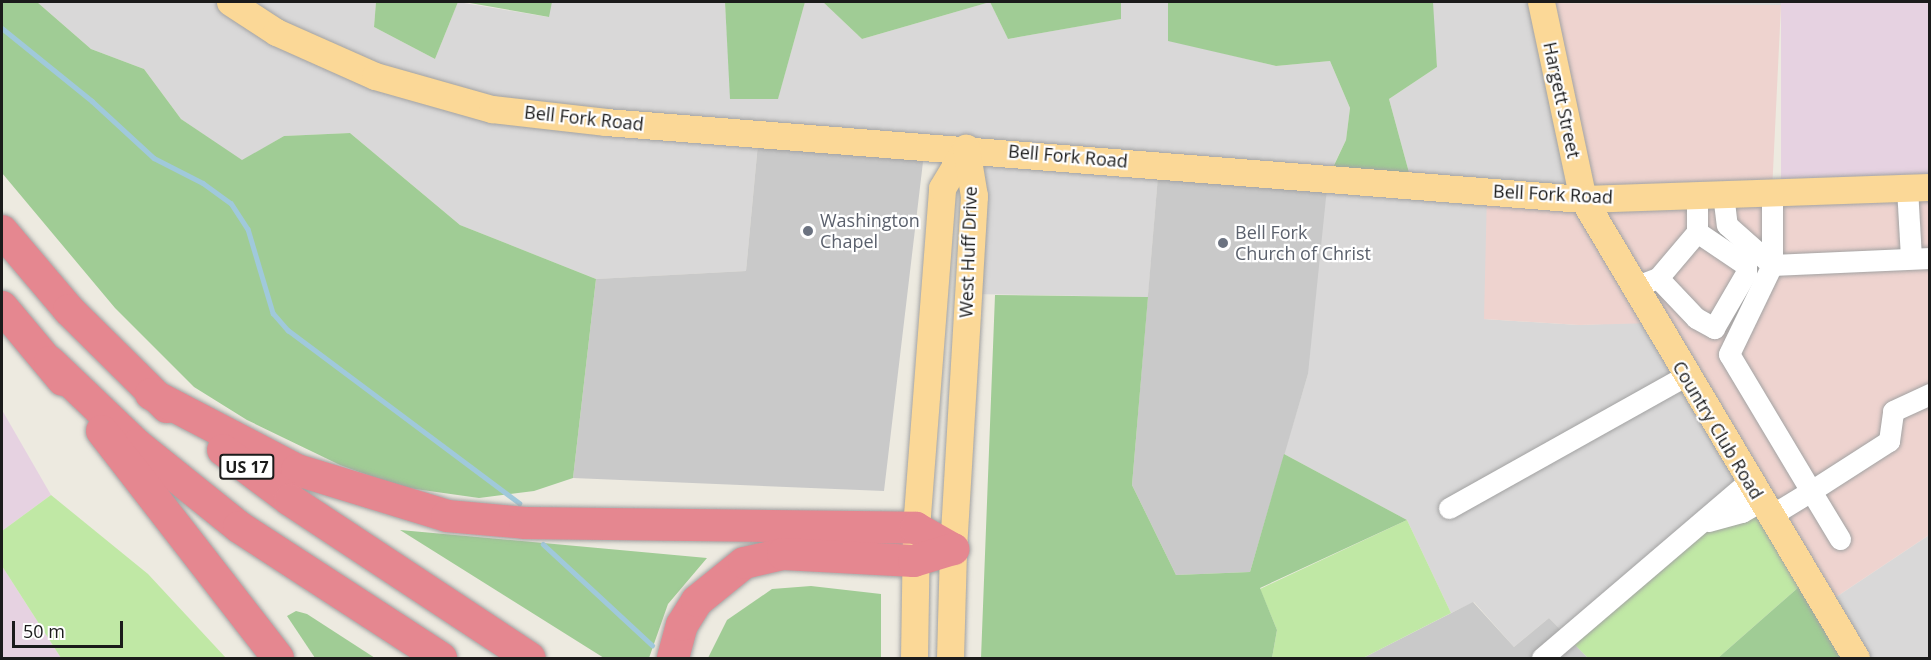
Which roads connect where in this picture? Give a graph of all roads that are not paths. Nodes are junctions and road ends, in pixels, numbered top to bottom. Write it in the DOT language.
graph roads {
  1 [pos="230,2"];
  2 [pos="1541,2"];
  3 [pos="966,148"];
  4 [pos="1918,187"];
  5 [pos="1772,193"];
  6 [pos="1710,194"];
  7 [pos="1583,199"];
  8 [pos="2,231"];
  9 [pos="1697,232"];
  10 [pos="1920,258"];
  11 [pos="1772,265"];
  12 [pos="1646,283"];
  13 [pos="2,307"];
  14 [pos="1714,327"];
  15 [pos="1729,354"];
  16 [pos="50,362"];
  17 [pos="1685,376"];
  18 [pos="151,394"];
  19 [pos="1929,394"];
  20 [pos="1811,491"];
  21 [pos="1760,500"];
  22 [pos="1449,508"];
  23 [pos="916,528"];
  24 [pos="1840,539"];
  25 [pos="952,549"];
  26 [pos="914,561"];
  27 [pos="278,658"];
  28 [pos="441,658"];
  29 [pos="530,658"];
  30 [pos="673,658"];
  31 [pos="914,658"];
  32 [pos="950,658"];
  33 [pos="1542,658"];
  34 [pos="1856,658"];
  1 -- 3 [label="main road, Bell Fork Road"];
  2 -- 7 [label="main road, Hargett Street"];
  3 -- 7 [label="main road, Bell Fork Road"];
  3 -- 23 [label="main road, West Huff Drive"];
  3 -- 25 [label="main road, West Huff Drive"];
  4 -- 5 [label="main road, Bell Fork Road"];
  4 -- 10 [label="street"];
  5 -- 6 [label="main road, Bell Fork Road"];
  5 -- 11 [label="street"];
  6 -- 7 [label="main road, Bell Fork Road"];
  6 -- 9 [label="street"];
  6 -- 11 [label="street"];
  7 -- 12 [label="main road, Country Club Road"];
  8 -- 18 [label="highway, US 17"];
  9 -- 12 [label="street"];
  9 -- 14 [label="street"];
  10 -- 11 [label="street"];
  11 -- 15 [label="street"];
  12 -- 14 [label="street"];
  12 -- 17 [label="main road, Country Club Road"];
  13 -- 16 [label="highway, US 17"];
  14 -- 15 [label="street"];
  15 -- 20 [label="street"];
  16 -- 27 [label="highway"];
  16 -- 28 [label="highway, US 17"];
  17 -- 21 [label="main road, Country Club Road"];
  17 -- 22 [label="street"];
  18 -- 23 [label="highway"];
  18 -- 29 [label="highway, US 17"];
  19 -- 20 [label="street"];
  20 -- 21 [label="street"];
  20 -- 24 [label="street"];
  21 -- 33 [label="street"];
  21 -- 34 [label="main road, Country Club Road"];
  23 -- 25 [label="highway"];
  23 -- 26 [label="main road, West Huff Drive"];
  25 -- 26 [label="highway"];
  25 -- 32 [label="main road, West Huff Drive"];
  26 -- 30 [label="highway"];
  26 -- 31 [label="main road, West Huff Drive"];
}
